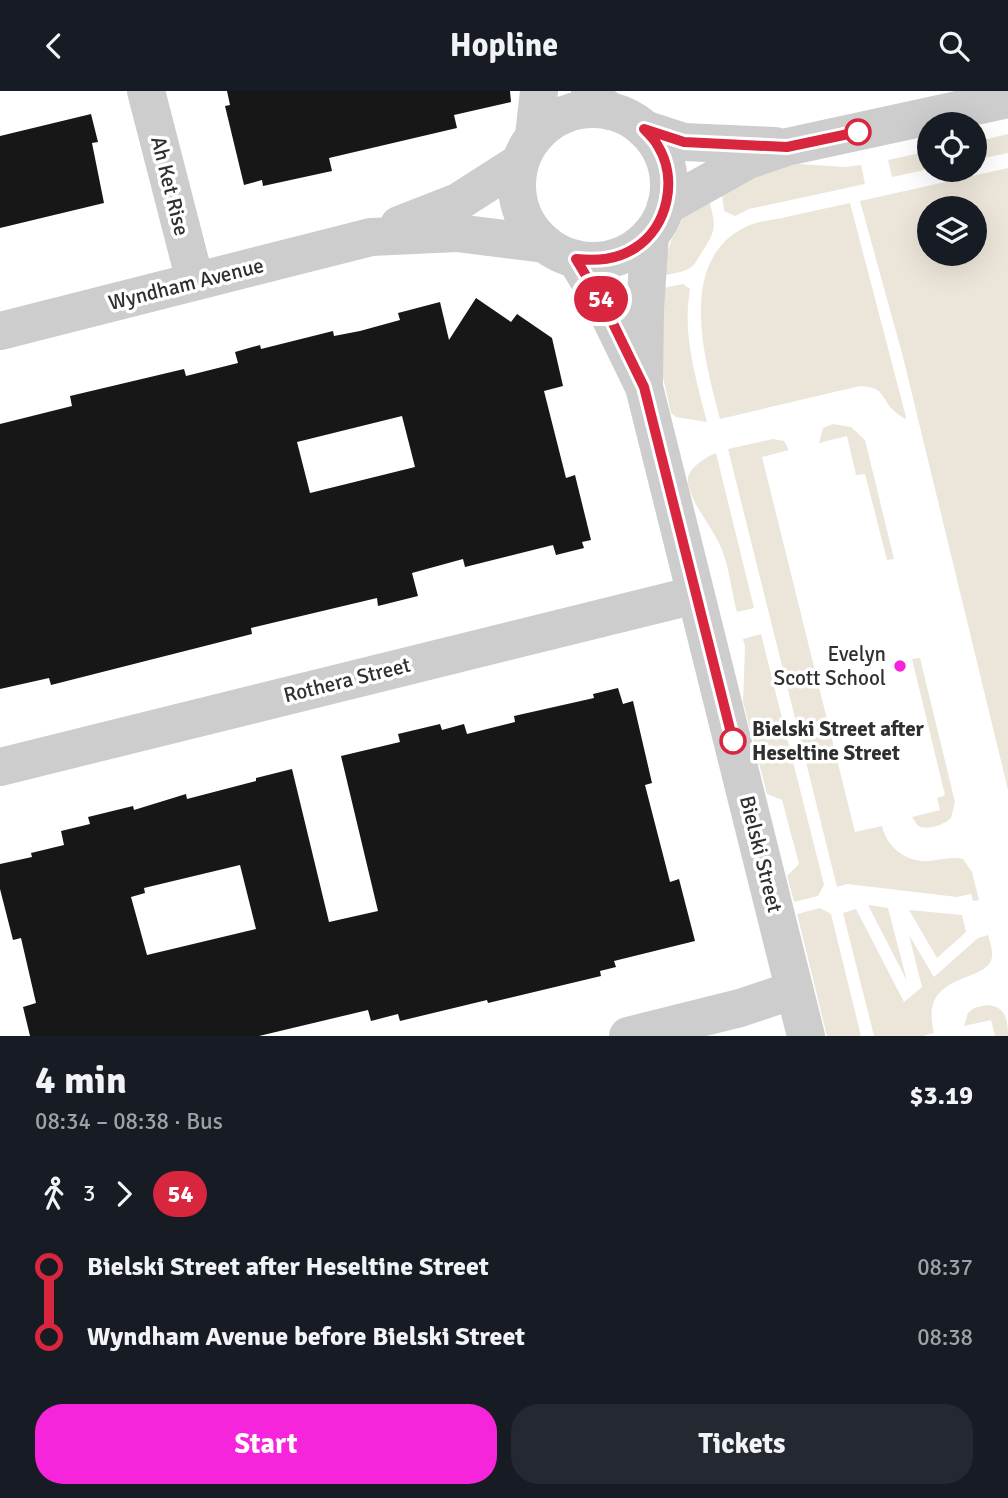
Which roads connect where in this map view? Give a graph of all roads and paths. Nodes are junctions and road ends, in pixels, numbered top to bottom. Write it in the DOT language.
graph roads {
  1 [pos="146,91"];
  2 [pos="539,91"];
  3 [pos="1008,99"];
  4 [pos="600,101"];
  5 [pos="644,129"];
  6 [pos="787,147"];
  7 [pos="527,150"];
  8 [pos="658,220"];
  9 [pos="372,237"];
  10 [pos="561,251"];
  11 [pos="195,281"];
  12 [pos="0,331"];
  13 [pos="644,387"];
  14 [pos="695,595"];
  15 [pos="0,767"];
  16 [pos="794,990"];
  17 [pos="628,1036"];
  18 [pos="806,1036"];
  1 -- 11 [label="street, Ah Ket Rise"];
  2 -- 7 [label="street"];
  3 -- 6 [label="street"];
  4 -- 5 [label="street"];
  4 -- 7 [label="street"];
  5 -- 6 [label="street"];
  5 -- 8 [label="street"];
  6 -- 8 [label="street"];
  7 -- 9 [label="street, Wyndham Avenue"];
  7 -- 10 [label="street"];
  8 -- 10 [label="street"];
  8 -- 13 [label="street, Bielski Street"];
  9 -- 10 [label="street, Wyndham Avenue"];
  9 -- 11 [label="street, Wyndham Avenue"];
  10 -- 13 [label="street, Bielski Street"];
  11 -- 12 [label="street, Wyndham Avenue"];
  13 -- 14 [label="street, Bielski Street"];
  14 -- 15 [label="street, Rothera Street"];
  14 -- 16 [label="street, Bielski Street"];
  16 -- 17 [label="street"];
  16 -- 18 [label="street, Bielski Street"];
}
